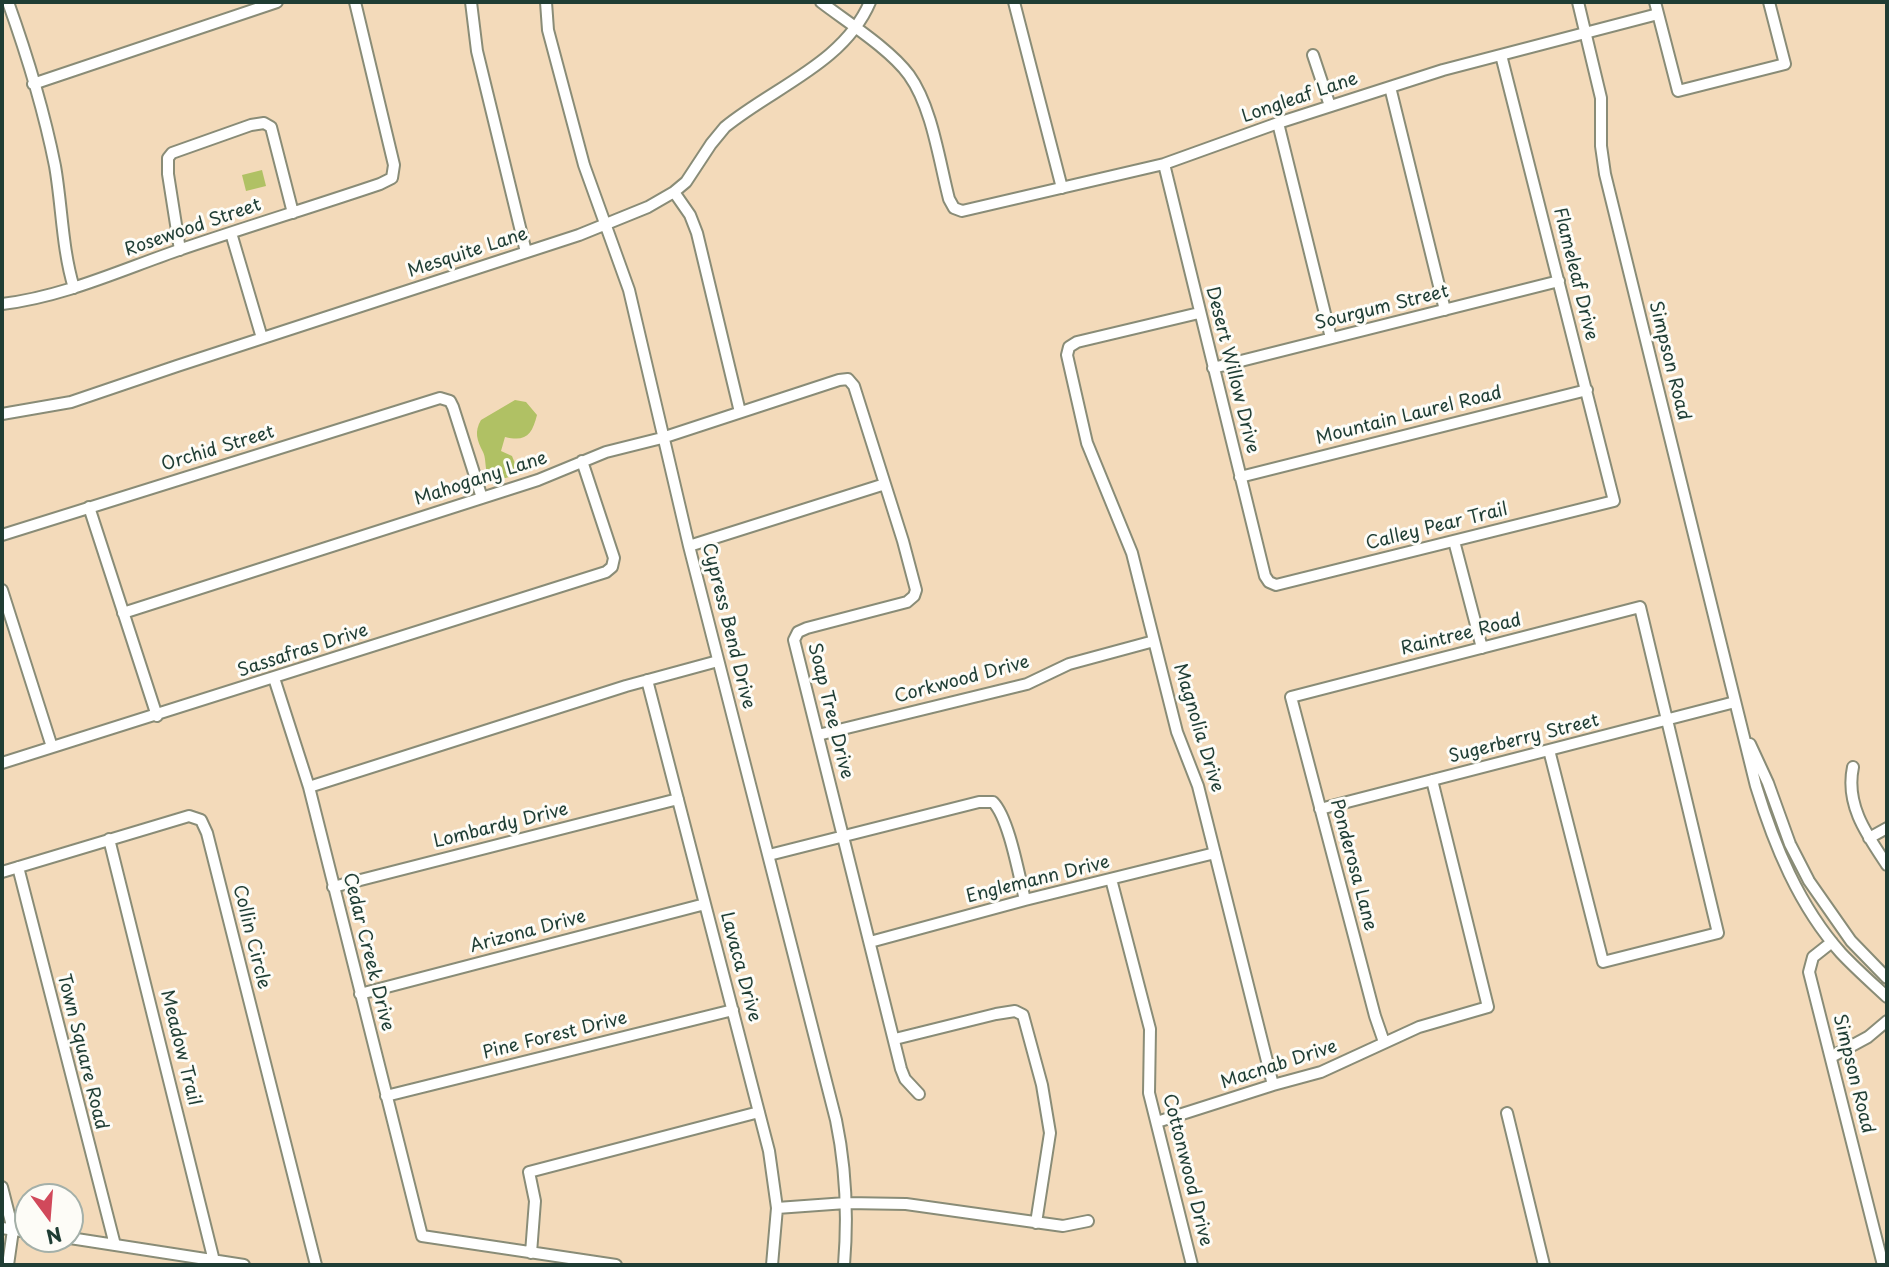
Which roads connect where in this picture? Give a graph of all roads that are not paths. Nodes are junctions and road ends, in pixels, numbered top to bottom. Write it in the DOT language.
graph roads {
  1 [pos="8,2"];
  2 [pos="277,2"];
  3 [pos="355,2"];
  4 [pos="471,2"];
  5 [pos="546,2"];
  6 [pos="821,2"];
  7 [pos="870,2"];
  8 [pos="1014,2"];
  9 [pos="1578,2"];
  10 [pos="1655,2"];
  11 [pos="1769,2"];
  12 [pos="1658,14"];
  13 [pos="856,29"];
  14 [pos="1586,33"];
  15 [pos="1313,55"];
  16 [pos="1501,55"];
  17 [pos="33,84"];
  18 [pos="1390,87"];
  19 [pos="1330,106"];
  20 [pos="1278,123"];
  21 [pos="1164,164"];
  22 [pos="1062,188"];
  23 [pos="674,191"];
  24 [pos="293,213"];
  25 [pos="604,223"];
  26 [pos="231,233"];
  27 [pos="180,250"];
  28 [pos="526,252"];
  29 [pos="1559,281"];
  30 [pos="74,288"];
  31 [pos="2,304"];
  32 [pos="1446,310"];
  33 [pos="1199,313"];
  34 [pos="262,338"];
  35 [pos="1331,338"];
  36 [pos="1213,368"];
  37 [pos="848,379"];
  38 [pos="1587,390"];
  39 [pos="740,412"];
  40 [pos="2,414"];
  41 [pos="662,438"];
  42 [pos="582,461"];
  43 [pos="1240,477"];
  44 [pos="885,484"];
  45 [pos="482,498"];
  46 [pos="1614,501"];
  47 [pos="89,507"];
  48 [pos="2,535"];
  49 [pos="1454,541"];
  50 [pos="689,546"];
  51 [pos="1269,582"];
  52 [pos="2,590"];
  53 [pos="123,612"];
  54 [pos="1154,641"];
  55 [pos="1482,648"];
  56 [pos="718,661"];
  57 [pos="274,678"];
  58 [pos="647,680"];
  59 [pos="1291,697"];
  60 [pos="1735,702"];
  61 [pos="156,716"];
  62 [pos="1667,720"];
  63 [pos="1741,726"];
  64 [pos="818,736"];
  65 [pos="52,747"];
  66 [pos="1549,750"];
  67 [pos="2,764"];
  68 [pos="1853,767"];
  69 [pos="1432,780"];
  70 [pos="309,787"];
  71 [pos="678,799"];
  72 [pos="1320,809"];
  73 [pos="1887,828"];
  74 [pos="844,837"];
  75 [pos="1869,838"];
  76 [pos="109,839"];
  77 [pos="1215,853"];
  78 [pos="769,855"];
  79 [pos="1887,865"];
  80 [pos="18,867"];
  81 [pos="2,872"];
  82 [pos="1111,879"];
  83 [pos="333,887"];
  84 [pos="1025,900"];
  85 [pos="705,904"];
  86 [pos="870,942"];
  87 [pos="1832,942"];
  88 [pos="1887,978"];
  89 [pos="360,994"];
  90 [pos="1887,997"];
  91 [pos="733,1010"];
  92 [pos="1887,1021"];
  93 [pos="895,1039"];
  94 [pos="1384,1042"];
  95 [pos="1831,1057"];
  96 [pos="1273,1084"];
  97 [pos="919,1094"];
  98 [pos="386,1096"];
  99 [pos="759,1112"];
  100 [pos="1507,1113"];
  101 [pos="1157,1122"];
  102 [pos="2,1187"];
  103 [pos="846,1203"];
  104 [pos="777,1208"];
  105 [pos="1088,1221"];
  106 [pos="1036,1223"];
  107 [pos="7,1229"];
  108 [pos="84,1240"];
  109 [pos="115,1245"];
  110 [pos="531,1253"];
  111 [pos="216,1263"];
  112 [pos="8,1265"];
  113 [pos="244,1265"];
  114 [pos="316,1265"];
  115 [pos="616,1265"];
  116 [pos="772,1265"];
  117 [pos="844,1265"];
  118 [pos="1192,1265"];
  119 [pos="1544,1265"];
  120 [pos="1883,1265"];
  1 -- 17 [label="street"];
  2 -- 17 [label="street"];
  3 -- 24 [label="street, Rosewood Street"];
  4 -- 28 [label="street"];
  5 -- 25 [label="street, Cypress Bend Drive"];
  6 -- 13 [label="street"];
  7 -- 13 [label="street, Mesquite Lane"];
  8 -- 22 [label="street"];
  9 -- 14 [label="street, Simpson Road"];
  10 -- 12 [label="street"];
  11 -- 12 [label="street"];
  12 -- 14 [label="street, Longleaf Lane"];
  13 -- 22 [label="street, Longleaf Lane"];
  13 -- 23 [label="street, Mesquite Lane"];
  14 -- 16 [label="street, Longleaf Lane"];
  14 -- 60 [label="street, Simpson Road"];
  15 -- 19 [label="street"];
  16 -- 18 [label="street, Longleaf Lane"];
  16 -- 29 [label="street, Flameleaf Drive"];
  17 -- 30 [label="street"];
  18 -- 19 [label="street, Longleaf Lane"];
  18 -- 32 [label="street"];
  19 -- 20 [label="street, Longleaf Lane"];
  20 -- 21 [label="street, Longleaf Lane"];
  20 -- 35 [label="street"];
  21 -- 22 [label="street, Longleaf Lane"];
  21 -- 33 [label="street, Desert Willow Drive"];
  23 -- 25 [label="street, Mesquite Lane"];
  23 -- 39 [label="street"];
  24 -- 26 [label="street, Rosewood Street"];
  24 -- 27 [label="street"];
  25 -- 28 [label="street, Mesquite Lane"];
  25 -- 41 [label="street, Cypress Bend Drive"];
  26 -- 27 [label="street, Rosewood Street"];
  26 -- 34 [label="street"];
  27 -- 30 [label="street, Rosewood Street"];
  28 -- 34 [label="street, Mesquite Lane"];
  29 -- 32 [label="street, Sourgum Street"];
  29 -- 38 [label="street, Flameleaf Drive"];
  30 -- 31 [label="street, Rosewood Street"];
  32 -- 35 [label="street, Sourgum Street"];
  33 -- 36 [label="street, Desert Willow Drive"];
  33 -- 54 [label="street, Magnolia Drive"];
  34 -- 40 [label="street, Mesquite Lane"];
  35 -- 36 [label="street, Sourgum Street"];
  36 -- 43 [label="street, Desert Willow Drive"];
  37 -- 39 [label="street, Mahogany Lane"];
  37 -- 44 [label="street, Soap Tree Drive"];
  38 -- 43 [label="street, Mountain Laurel Road"];
  38 -- 46 [label="street, Flameleaf Drive"];
  39 -- 41 [label="street, Mahogany Lane"];
  41 -- 42 [label="street, Mahogany Lane"];
  41 -- 50 [label="street, Cypress Bend Drive"];
  42 -- 45 [label="street, Mahogany Lane"];
  42 -- 57 [label="street, Sassafras Drive"];
  43 -- 51 [label="street, Desert Willow Drive"];
  44 -- 50 [label="street"];
  44 -- 64 [label="street, Soap Tree Drive"];
  45 -- 47 [label="street, Orchid Street"];
  45 -- 53 [label="street, Mahogany Lane"];
  46 -- 49 [label="street, Calley Pear Trail"];
  47 -- 48 [label="street, Orchid Street"];
  47 -- 53 [label="street"];
  49 -- 51 [label="street, Calley Pear Trail"];
  49 -- 55 [label="street"];
  50 -- 56 [label="street, Cypress Bend Drive"];
  52 -- 65 [label="street"];
  53 -- 61 [label="street"];
  54 -- 64 [label="street, Corkwood Drive"];
  54 -- 77 [label="street, Magnolia Drive"];
  55 -- 59 [label="street, Raintree Road"];
  55 -- 62 [label="street, Raintree Road"];
  56 -- 58 [label="street"];
  56 -- 78 [label="street, Cypress Bend Drive"];
  57 -- 61 [label="street, Sassafras Drive"];
  57 -- 70 [label="street, Cedar Creek Drive"];
  58 -- 70 [label="street"];
  58 -- 71 [label="street, Lavaca Drive"];
  59 -- 72 [label="street, Ponderosa Lane"];
  60 -- 62 [label="street, Sugerberry Street"];
  60 -- 63 [label="street, Simpson Road"];
  61 -- 65 [label="street, Sassafras Drive"];
  62 -- 66 [label="street, Sugerberry Street"];
  62 -- 66 [label="street"];
  63 -- 87 [label="street, Simpson Road"];
  63 -- 88 [label="street, Simpson Road"];
  64 -- 74 [label="street, Soap Tree Drive"];
  65 -- 67 [label="street, Sassafras Drive"];
  66 -- 69 [label="street, Sugerberry Street"];
  68 -- 75 [label="street"];
  69 -- 72 [label="street, Sugerberry Street"];
  69 -- 94 [label="street, Macnab Drive"];
  70 -- 83 [label="street, Cedar Creek Drive"];
  71 -- 83 [label="street, Lombardy Drive"];
  71 -- 85 [label="street, Lavaca Drive"];
  72 -- 94 [label="street, Ponderosa Lane"];
  73 -- 75 [label="street"];
  74 -- 78 [label="street"];
  74 -- 84 [label="street"];
  74 -- 86 [label="street, Soap Tree Drive"];
  75 -- 79 [label="street"];
  76 -- 80 [label="street, Collin Circle"];
  76 -- 111 [label="street, Meadow Trail"];
  76 -- 114 [label="street, Collin Circle"];
  77 -- 82 [label="street, Englemann Drive"];
  77 -- 96 [label="street, Magnolia Drive"];
  78 -- 103 [label="street, Cypress Bend Drive"];
  80 -- 81 [label="street, Collin Circle"];
  80 -- 109 [label="street, Town Square Road"];
  82 -- 84 [label="street, Englemann Drive"];
  82 -- 101 [label="street, Cottonwood Drive"];
  83 -- 89 [label="street, Cedar Creek Drive"];
  84 -- 86 [label="street, Englemann Drive"];
  85 -- 89 [label="street, Arizona Drive"];
  85 -- 91 [label="street, Lavaca Drive"];
  86 -- 93 [label="street, Soap Tree Drive"];
  87 -- 90 [label="street, Simpson Road"];
  87 -- 95 [label="street, Simpson Road"];
  89 -- 98 [label="street, Cedar Creek Drive"];
  91 -- 98 [label="street, Pine Forest Drive"];
  91 -- 99 [label="street, Lavaca Drive"];
  92 -- 95 [label="street"];
  93 -- 97 [label="street, Soap Tree Drive"];
  93 -- 106 [label="street"];
  94 -- 96 [label="street, Macnab Drive"];
  95 -- 120 [label="street, Simpson Road"];
  96 -- 101 [label="street, Macnab Drive"];
  98 -- 110 [label="street, Cedar Creek Drive"];
  99 -- 104 [label="street, Lavaca Drive"];
  99 -- 110 [label="street"];
  100 -- 119 [label="street"];
  101 -- 118 [label="street, Cottonwood Drive"];
  102 -- 107 [label="street"];
  103 -- 104 [label="street"];
  103 -- 106 [label="street"];
  103 -- 117 [label="street, Cypress Bend Drive"];
  104 -- 116 [label="street, Lavaca Drive"];
  105 -- 106 [label="street"];
  107 -- 112 [label="street"];
  108 -- 109 [label="street"];
  109 -- 111 [label="street"];
  110 -- 115 [label="street"];
  111 -- 113 [label="street"];
}
